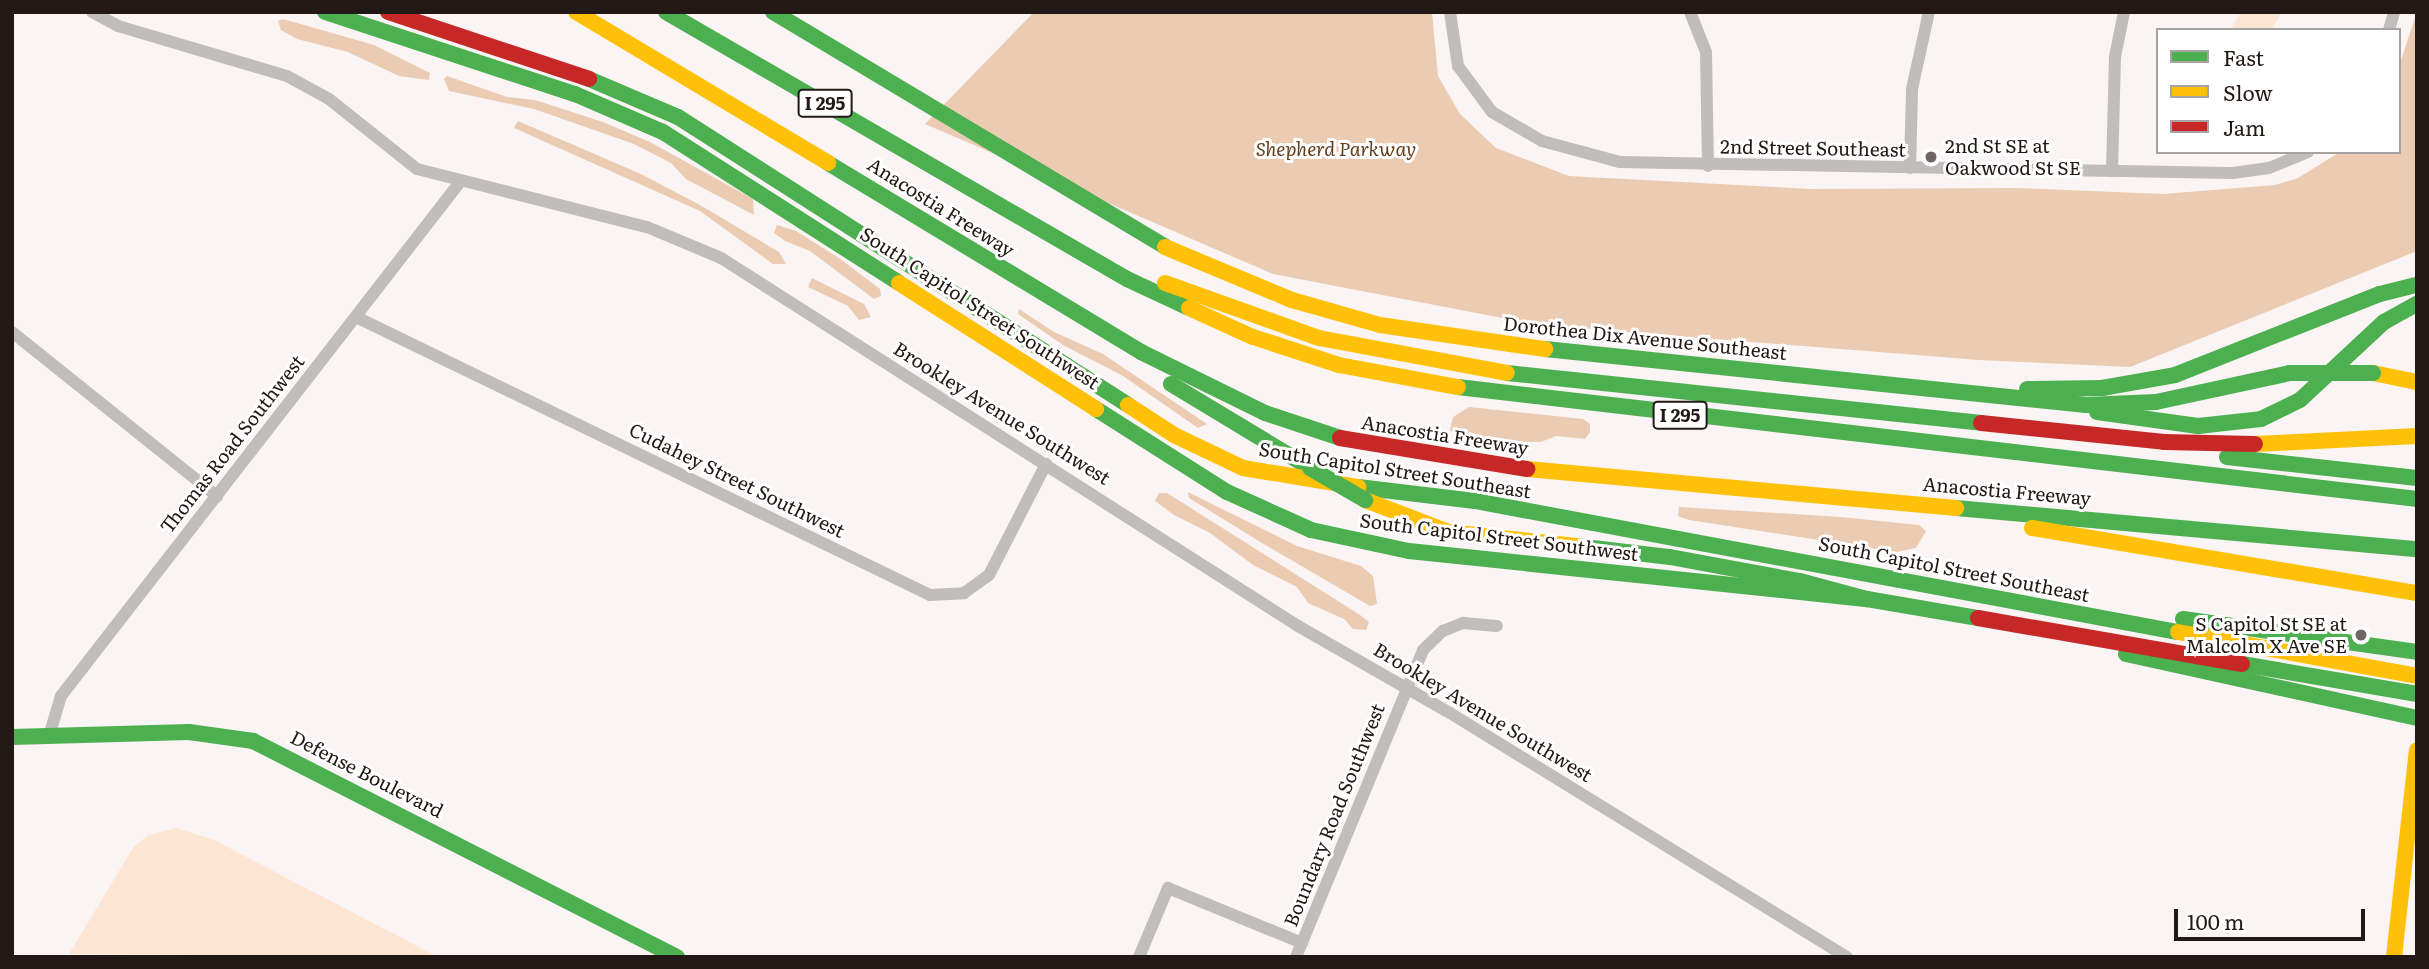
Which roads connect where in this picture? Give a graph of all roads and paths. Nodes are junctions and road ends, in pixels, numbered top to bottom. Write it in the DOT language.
graph roads {
  1 [pos="92,12"];
  2 [pos="325,12"];
  3 [pos="388,12"];
  4 [pos="576,12"];
  5 [pos="666,12"];
  6 [pos="773,12"];
  7 [pos="1450,12"];
  8 [pos="1690,12"];
  9 [pos="1929,12"];
  10 [pos="2124,12"];
  11 [pos="686,78"];
  12 [pos="2303,154"];
  13 [pos="1708,166"];
  14 [pos="1910,168"];
  15 [pos="2112,171"];
  16 [pos="460,182"];
  17 [pos="983,194"];
  18 [pos="2417,285"];
  19 [pos="2417,304"];
  20 [pos="355,317"];
  21 [pos="12,332"];
  22 [pos="2417,382"];
  23 [pos="1926,387"];
  24 [pos="2063,403"];
  25 [pos="2072,436"];
  26 [pos="2417,436"];
  27 [pos="1046,464"];
  28 [pos="2417,478"];
  29 [pos="217,496"];
  30 [pos="1856,499"];
  31 [pos="2417,499"];
  32 [pos="2416,549"];
  33 [pos="2414,593"];
  34 [pos="1867,599"];
  35 [pos="2024,604"];
  36 [pos="1497,626"];
  37 [pos="2050,633"];
  38 [pos="2417,652"];
  39 [pos="2417,676"];
  40 [pos="1408,689"];
  41 [pos="2417,694"];
  42 [pos="2417,718"];
  43 [pos="49,736"];
  44 [pos="12,737"];
  45 [pos="2417,750"];
  46 [pos="2404,867"];
  47 [pos="1302,943"];
  48 [pos="677,957"];
  49 [pos="1139,957"];
  50 [pos="1296,957"];
  51 [pos="1847,957"];
  52 [pos="2384,957"];
  53 [pos="2394,957"];
  54 [pos="2404,957"];
  1 -- 16 [label="street, Brookley Avenue Southwest"];
  2 -- 34 [label="main road, South Capitol Street Southwest"];
  3 -- 35 [label="main road, South Capitol Street Southeast"];
  4 -- 11 [label="main road, Anacostia Freeway / I 295"];
  5 -- 17 [label="main road, Anacostia Freeway / I 295"];
  6 -- 23 [label="main road, Dorothea Dix Avenue Southeast"];
  7 -- 13 [label="street, 2nd Street Southeast"];
  8 -- 13 [label="street"];
  9 -- 14 [label="street"];
  10 -- 15 [label="street"];
  11 -- 30 [label="main road, Anacostia Freeway / I 295"];
  11 -- 34 [label="main road, bridge"];
  12 -- 15 [label="street, 2nd Street Southeast"];
  13 -- 14 [label="street, 2nd Street Southeast"];
  14 -- 15 [label="street, 2nd Street Southeast"];
  16 -- 20 [label="street, Thomas Road Southwest"];
  16 -- 27 [label="street, Brookley Avenue Southwest"];
  17 -- 25 [label="main road"];
  17 -- 31 [label="main road, Anacostia Freeway / I 295"];
  18 -- 23 [label="main road"];
  19 -- 24 [label="main road"];
  20 -- 27 [label="street, Cudahey Street Southwest"];
  20 -- 29 [label="street, Thomas Road Southwest"];
  21 -- 29 [label="street"];
  22 -- 24 [label="main road, Dorothea Dix Avenue Southeast, bridge"];
  23 -- 24 [label="main road, Dorothea Dix Avenue Southeast"];
  25 -- 26 [label="main road"];
  25 -- 28 [label="main road"];
  27 -- 40 [label="street, Brookley Avenue Southwest"];
  29 -- 43 [label="street, Thomas Road Southwest"];
  30 -- 32 [label="main road, Anacostia Freeway / I 295"];
  30 -- 33 [label="main road"];
  34 -- 37 [label="main road, South Capitol Street Southwest"];
  35 -- 38 [label="main road"];
  35 -- 39 [label="main road, South Capitol Street Southeast"];
  36 -- 40 [label="street, Boundary Road Southwest"];
  37 -- 41 [label="main road, South Capitol Street Southwest"];
  37 -- 42 [label="main road"];
  40 -- 47 [label="street, Boundary Road Southwest"];
  40 -- 51 [label="street, Brookley Avenue Southwest"];
  43 -- 44 [label="main road, Defense Boulevard"];
  43 -- 48 [label="main road, Defense Boulevard"];
  45 -- 46 [label="main road"];
  46 -- 52 [label="main road"];
  46 -- 53 [label="main road"];
  46 -- 54 [label="main road"];
  47 -- 49 [label="street"];
  47 -- 50 [label="street, Boundary Road Southwest"];
}
